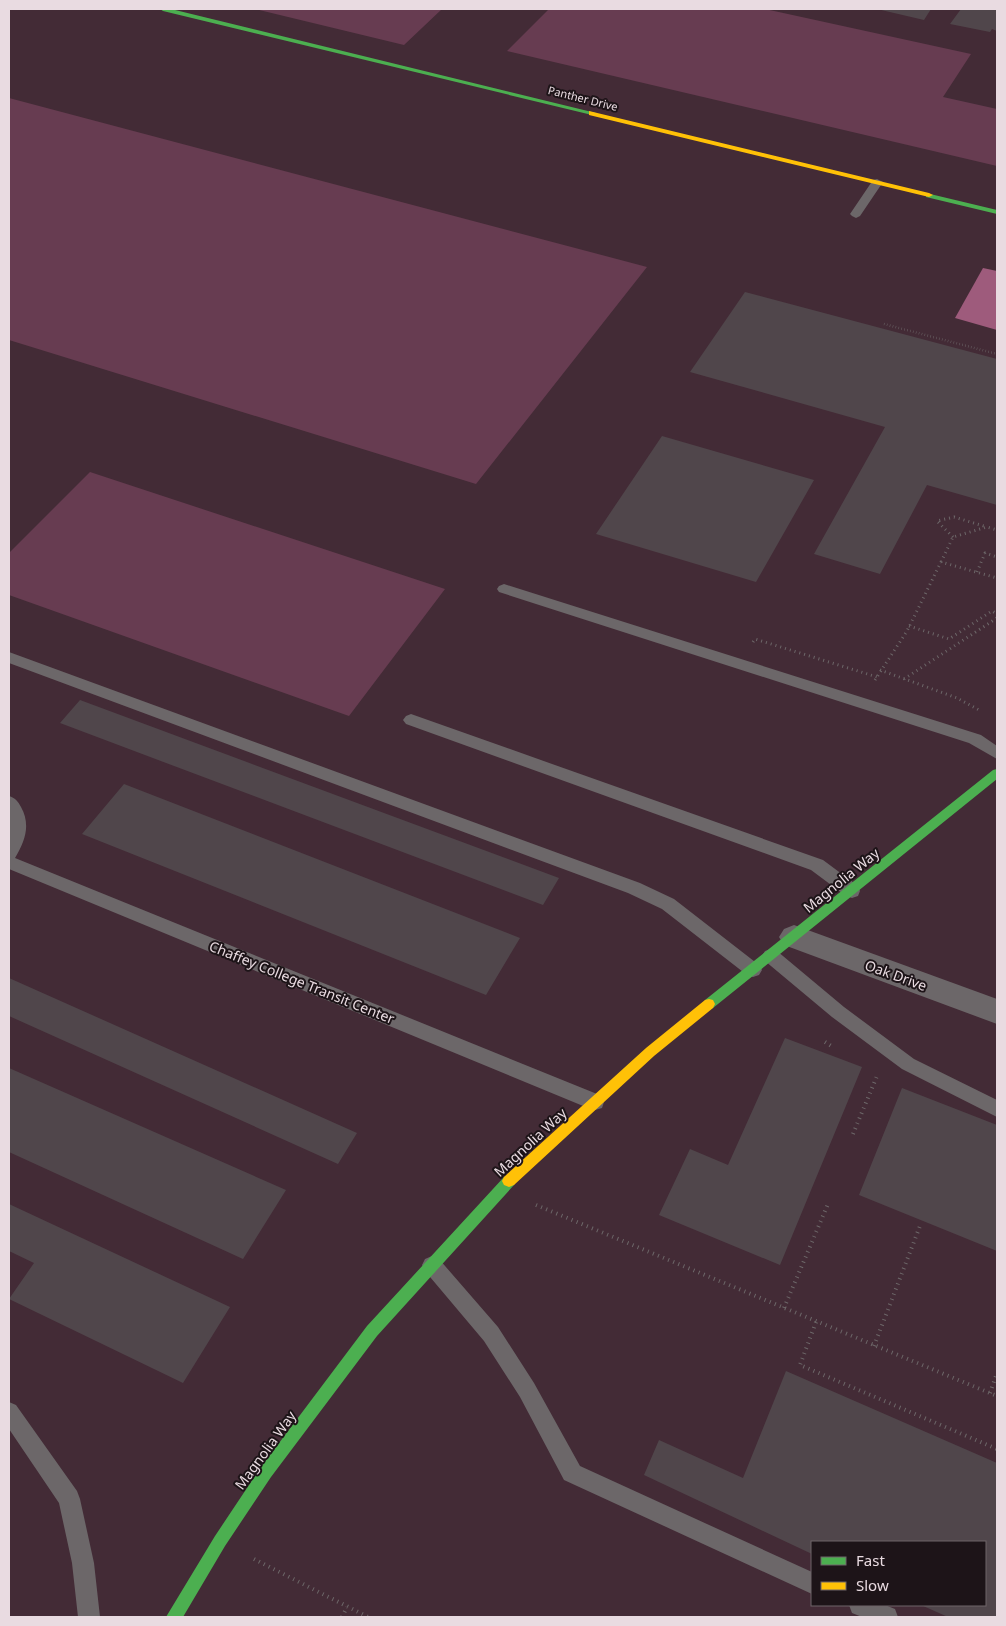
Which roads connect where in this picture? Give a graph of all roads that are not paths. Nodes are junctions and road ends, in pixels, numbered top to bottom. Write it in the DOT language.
graph roads {
  1 [pos="163,9"];
  2 [pos="877,182"];
  3 [pos="997,212"];
  4 [pos="856,214"];
  5 [pos="504,590"];
  6 [pos="9,657"];
  7 [pos="411,720"];
  8 [pos="997,753"];
  9 [pos="993,782"];
  10 [pos="9,802"];
  11 [pos="9,854"];
  12 [pos="9,862"];
  13 [pos="852,890"];
  14 [pos="794,937"];
  15 [pos="771,956"];
  16 [pos="753,970"];
  17 [pos="997,1012"];
  18 [pos="595,1102"];
  19 [pos="997,1109"];
  20 [pos="432,1265"];
  21 [pos="9,1412"];
  22 [pos="811,1583"];
  23 [pos="862,1606"];
  24 [pos="89,1617"];
  25 [pos="174,1617"];
  26 [pos="887,1617"];
  1 -- 2 [label="street, Panther Drive"];
  2 -- 3 [label="street, Panther Drive"];
  2 -- 4 [label="lane"];
  5 -- 8 [label="lane"];
  6 -- 16 [label="lane"];
  7 -- 13 [label="lane"];
  9 -- 13 [label="street, Magnolia Way"];
  10 -- 11 [label="lane"];
  12 -- 18 [label="lane, Chaffey College Transit Center"];
  13 -- 14 [label="street, Magnolia Way"];
  14 -- 15 [label="street, Magnolia Way"];
  14 -- 17 [label="street, Oak Drive"];
  15 -- 16 [label="street, Magnolia Way"];
  15 -- 19 [label="lane"];
  16 -- 18 [label="street, Magnolia Way"];
  18 -- 20 [label="street, Magnolia Way"];
  20 -- 22 [label="lane"];
  20 -- 25 [label="street, Magnolia Way"];
  21 -- 24 [label="lane"];
  23 -- 26 [label="lane"];
}
